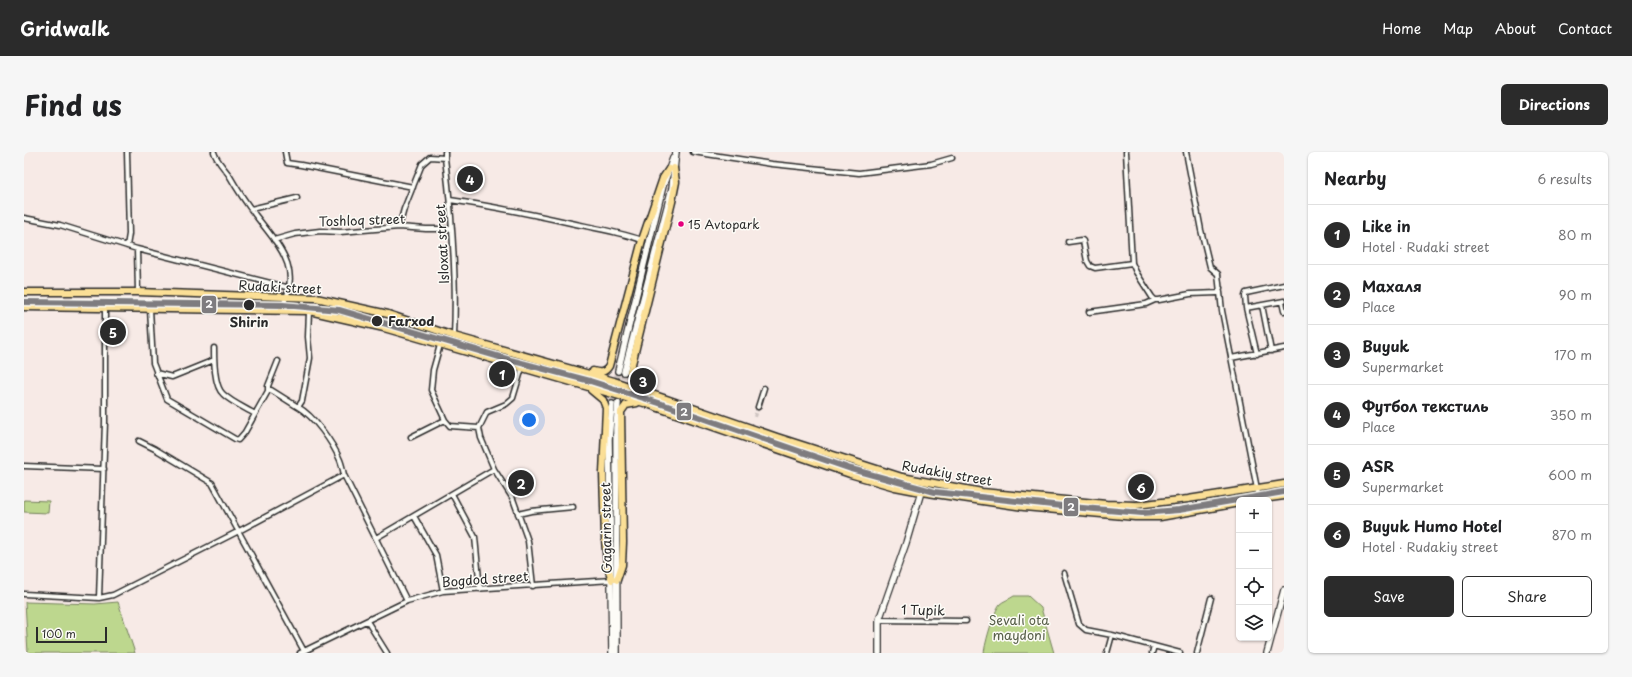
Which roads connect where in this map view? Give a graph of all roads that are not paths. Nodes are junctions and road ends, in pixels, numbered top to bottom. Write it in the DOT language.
graph roads {
  1 [pos="127,152"];
  2 [pos="214,152"];
  3 [pos="285,152"];
  4 [pos="445,152"];
  5 [pos="676,152"];
  6 [pos="694,152"];
  7 [pos="1126,152"];
  8 [pos="1186,152"];
  9 [pos="445,158"];
  10 [pos="952,158"];
  11 [pos="672,168"];
  12 [pos="413,187"];
  13 [pos="297,198"];
  14 [pos="450,200"];
  15 [pos="251,209"];
  16 [pos="24,218"];
  17 [pos="399,227"];
  18 [pos="452,229"];
  19 [pos="274,240"];
  20 [pos="642,240"];
  21 [pos="1068,242"];
  22 [pos="127,246"];
  23 [pos="137,249"];
  24 [pos="1132,263"];
  25 [pos="1284,285"];
  26 [pos="1220,287"];
  27 [pos="290,288"];
  28 [pos="24,292"];
  29 [pos="138,292"];
  30 [pos="288,296"];
  31 [pos="1155,300"];
  32 [pos="1283,301"];
  33 [pos="1262,305"];
  34 [pos="24,307"];
  35 [pos="105,308"];
  36 [pos="1246,308"];
  37 [pos="150,309"];
  38 [pos="280,310"];
  39 [pos="1284,310"];
  40 [pos="309,311"];
  41 [pos="1089,312"];
  42 [pos="454,336"];
  43 [pos="440,345"];
  44 [pos="214,348"];
  45 [pos="1284,348"];
  46 [pos="1271,351"];
  47 [pos="1257,354"];
  48 [pos="1231,358"];
  49 [pos="214,360"];
  50 [pos="278,361"];
  51 [pos="551,363"];
  52 [pos="522,368"];
  53 [pos="575,369"];
  54 [pos="156,373"];
  55 [pos="547,375"];
  56 [pos="582,385"];
  57 [pos="764,388"];
  58 [pos="268,391"];
  59 [pos="649,393"];
  60 [pos="615,403"];
  61 [pos="644,403"];
  62 [pos="298,406"];
  63 [pos="758,407"];
  64 [pos="255,414"];
  65 [pos="726,419"];
  66 [pos="445,420"];
  67 [pos="479,428"];
  68 [pos="722,431"];
  69 [pos="411,437"];
  70 [pos="139,441"];
  71 [pos="24,466"];
  72 [pos="104,469"];
  73 [pos="494,469"];
  74 [pos="344,475"];
  75 [pos="1284,484"];
  76 [pos="1256,488"];
  77 [pos="921,492"];
  78 [pos="452,494"];
  79 [pos="1284,496"];
  80 [pos="1257,497"];
  81 [pos="1272,498"];
  82 [pos="1072,501"];
  83 [pos="1236,504"];
  84 [pos="573,507"];
  85 [pos="1070,512"];
  86 [pos="518,514"];
  87 [pos="414,516"];
  88 [pos="239,531"];
  89 [pos="376,538"];
  90 [pos="1064,573"];
  91 [pos="615,580"];
  92 [pos="532,586"];
  93 [pos="480,589"];
  94 [pos="1284,590"];
  95 [pos="443,591"];
  96 [pos="24,594"];
  97 [pos="99,598"];
  98 [pos="1212,598"];
  99 [pos="407,601"];
  100 [pos="1281,613"];
  101 [pos="879,620"];
  102 [pos="367,621"];
  103 [pos="966,621"];
  104 [pos="1112,635"];
  105 [pos="1154,646"];
  106 [pos="302,652"];
  107 [pos="387,653"];
  108 [pos="612,653"];
  109 [pos="617,653"];
  110 [pos="879,653"];
  111 [pos="1107,653"];
  112 [pos="1152,653"];
  113 [pos="1180,653"];
  114 [pos="1197,653"];
  115 [pos="1267,653"];
  1 -- 22 [label="street"];
  2 -- 15 [label="street"];
  3 -- 12 [label="street"];
  4 -- 9 [label="street, Isloxat street"];
  5 -- 11 [label="main road"];
  6 -- 10 [label="street"];
  7 -- 24 [label="street"];
  8 -- 26 [label="street"];
  9 -- 12 [label="street"];
  9 -- 14 [label="street, Isloxat street"];
  11 -- 11 [label="main road"];
  11 -- 20 [label="main road"];
  11 -- 59 [label="main road"];
  12 -- 17 [label="street"];
  13 -- 15 [label="street"];
  14 -- 18 [label="street, Isloxat street"];
  14 -- 20 [label="street"];
  15 -- 19 [label="street"];
  16 -- 22 [label="street"];
  17 -- 18 [label="street, Toshloq street"];
  17 -- 19 [label="street, Toshloq street"];
  18 -- 42 [label="street, Isloxat street"];
  19 -- 27 [label="street"];
  20 -- 53 [label="main road"];
  21 -- 24 [label="street"];
  22 -- 23 [label="street"];
  23 -- 27 [label="street"];
  23 -- 29 [label="street"];
  24 -- 31 [label="street"];
  25 -- 36 [label="street"];
  26 -- 31 [label="street"];
  26 -- 48 [label="street"];
  27 -- 30 [label="street"];
  28 -- 29 [label="main road, Rudaki street"];
  29 -- 30 [label="main road, Rudaki street"];
  30 -- 38 [label="street"];
  30 -- 42 [label="main road, Rudaki street"];
  31 -- 41 [label="street"];
  32 -- 33 [label="street"];
  32 -- 39 [label="street"];
  33 -- 36 [label="street"];
  33 -- 46 [label="street"];
  34 -- 35 [label="main road, Rudaki street"];
  35 -- 37 [label="main road, Rudaki street"];
  35 -- 72 [label="street"];
  36 -- 47 [label="street"];
  37 -- 38 [label="main road, Rudaki street"];
  37 -- 54 [label="street"];
  38 -- 40 [label="main road, Rudaki street"];
  40 -- 43 [label="main road, Rudaki street"];
  40 -- 62 [label="street"];
  42 -- 51 [label="main road, Rudaki street"];
  43 -- 52 [label="main road, Rudaki street"];
  43 -- 66 [label="street"];
  44 -- 49 [label="street"];
  45 -- 46 [label="street"];
  46 -- 47 [label="street"];
  47 -- 48 [label="street"];
  48 -- 76 [label="street"];
  49 -- 54 [label="street"];
  49 -- 64 [label="street"];
  50 -- 58 [label="street"];
  51 -- 53 [label="main road, Rudaki street"];
  51 -- 55 [label="main road"];
  52 -- 55 [label="main road, Rudaki street"];
  52 -- 67 [label="street"];
  53 -- 59 [label="main road, Rudaki street"];
  54 -- 64 [label="street"];
  55 -- 56 [label="main road, Rudaki street"];
  56 -- 61 [label="main road, Rudaki street"];
  56 -- 91 [label="main road"];
  57 -- 63 [label="street"];
  58 -- 62 [label="street"];
  58 -- 64 [label="street"];
  59 -- 65 [label="main road, Rudakiy street"];
  60 -- 91 [label="main road, Gagarin street"];
  61 -- 68 [label="main road, Rudakiy street"];
  61 -- 91 [label="main road"];
  62 -- 74 [label="street"];
  65 -- 68 [label="main road"];
  65 -- 82 [label="main road, Rudakiy street"];
  66 -- 67 [label="street"];
  66 -- 69 [label="street"];
  67 -- 73 [label="street"];
  68 -- 77 [label="main road, Rudakiy street"];
  70 -- 88 [label="street"];
  71 -- 72 [label="street"];
  72 -- 97 [label="street"];
  73 -- 78 [label="street"];
  73 -- 86 [label="street"];
  74 -- 88 [label="street"];
  74 -- 89 [label="street"];
  75 -- 76 [label="main road, Rudakiy street"];
  76 -- 80 [label="street"];
  76 -- 82 [label="main road, Rudakiy street"];
  77 -- 85 [label="main road, Rudakiy street"];
  77 -- 101 [label="main road"];
  78 -- 87 [label="street"];
  78 -- 93 [label="street"];
  79 -- 81 [label="main road"];
  82 -- 85 [label="main road"];
  83 -- 85 [label="main road, Rudakiy street"];
  84 -- 86 [label="street"];
  86 -- 92 [label="street"];
  87 -- 89 [label="street"];
  87 -- 95 [label="street"];
  88 -- 97 [label="street"];
  88 -- 106 [label="street"];
  89 -- 99 [label="street"];
  90 -- 104 [label="street"];
  91 -- 92 [label="street, Bogdod street"];
  91 -- 108 [label="main road, Gagarin street"];
  91 -- 109 [label="main road, Gagarin street"];
  92 -- 93 [label="street, Bogdod street"];
  93 -- 95 [label="street, Bogdod street"];
  94 -- 100 [label="main road"];
  95 -- 99 [label="street, Bogdod street"];
  96 -- 97 [label="street"];
  98 -- 114 [label="street"];
  99 -- 102 [label="street, Bogdod street"];
  100 -- 115 [label="main road"];
  101 -- 103 [label="street, 1 Tupik"];
  101 -- 110 [label="main road"];
  102 -- 106 [label="street, Bogdod street"];
  102 -- 107 [label="street"];
  104 -- 105 [label="street"];
  104 -- 111 [label="street"];
  105 -- 112 [label="street"];
  105 -- 113 [label="street"];
}
